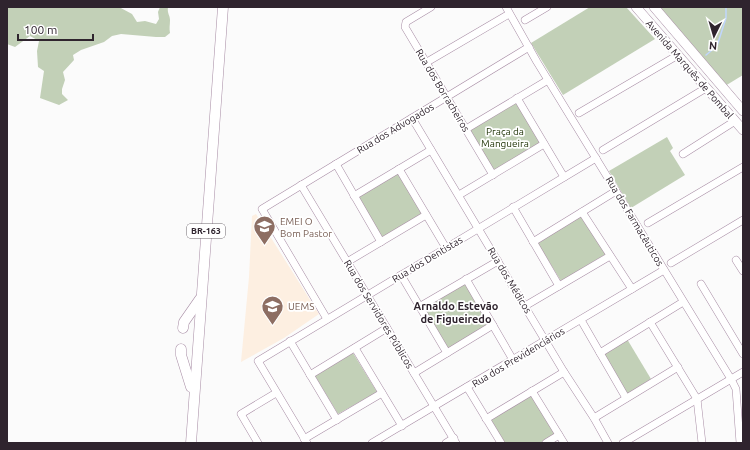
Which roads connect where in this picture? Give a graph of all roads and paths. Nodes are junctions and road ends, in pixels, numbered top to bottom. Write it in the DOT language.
graph roads {
  1 [pos="224,7"];
  2 [pos="431,7"];
  3 [pos="547,7"];
  4 [pos="636,7"];
  5 [pos="654,7"];
  6 [pos="507,10"];
  7 [pos="525,20"];
  8 [pos="529,47"];
  9 [pos="678,55"];
  10 [pos="426,62"];
  11 [pos="548,80"];
  12 [pos="706,88"];
  13 [pos="730,95"];
  14 [pos="447,97"];
  15 [pos="517,98"];
  16 [pos="719,101"];
  17 [pos="743,111"];
  18 [pos="579,113"];
  19 [pos="412,118"];
  20 [pos="735,121"];
  21 [pos="466,129"];
  22 [pos="743,130"];
  23 [pos="544,144"];
  24 [pos="431,150"];
  25 [pos="603,150"];
  26 [pos="683,154"];
  27 [pos="596,158"];
  28 [pos="336,164"];
  29 [pos="743,166"];
  30 [pos="399,169"];
  31 [pos="493,175"];
  32 [pos="564,177"];
  33 [pos="301,185"];
  34 [pos="616,191"];
  35 [pos="354,196"];
  36 [pos="459,196"];
  37 [pos="513,207"];
  38 [pos="582,212"];
  39 [pos="426,215"];
  40 [pos="743,220"];
  41 [pos="648,223"];
  42 [pos="478,228"];
  43 [pos="381,242"];
  44 [pos="533,242"];
  45 [pos="446,248"];
  46 [pos="610,256"];
  47 [pos="736,260"];
  48 [pos="498,261"];
  49 [pos="347,262"];
  50 [pos="671,263"];
  51 [pos="664,270"];
  52 [pos="743,271"];
  53 [pos="401,275"];
  54 [pos="466,279"];
  55 [pos="700,284"];
  56 [pos="559,286"];
  57 [pos="632,289"];
  58 [pos="367,295"];
  59 [pos="201,299"];
  60 [pos="683,302"];
  61 [pos="525,306"];
  62 [pos="419,307"];
  63 [pos="327,319"];
  64 [pos="581,320"];
  65 [pos="650,322"];
  66 [pos="493,325"];
  67 [pos="182,328"];
  68 [pos="387,328"];
  69 [pos="546,340"];
  70 [pos="290,341"];
  71 [pos="355,348"];
  72 [pos="181,349"];
  73 [pos="447,353"];
  74 [pos="600,353"];
  75 [pos="743,354"];
  76 [pos="513,360"];
  77 [pos="678,367"];
  78 [pos="414,372"];
  79 [pos="564,372"];
  80 [pos="743,372"];
  81 [pos="310,375"];
  82 [pos="743,378"];
  83 [pos="731,379"];
  84 [pos="467,387"];
  85 [pos="532,391"];
  86 [pos="276,392"];
  87 [pos="382,393"];
  88 [pos="626,398"];
  89 [pos="697,399"];
  90 [pos="434,406"];
  91 [pos="194,407"];
  92 [pos="594,418"];
  93 [pos="486,419"];
  94 [pos="337,420"];
  95 [pos="402,426"];
  96 [pos="559,435"];
  97 [pos="306,441"];
  98 [pos="455,441"];
  99 [pos="190,443"];
  100 [pos="258,443"];
  101 [pos="372,443"];
  102 [pos="446,443"];
  103 [pos="501,443"];
  104 [pos="546,443"];
  105 [pos="564,443"];
  106 [pos="608,443"];
  107 [pos="623,443"];
  108 [pos="702,443"];
  109 [pos="740,443"];
  1 -- 59 [label="highway, BR-163"];
  2 -- 10 [label="street, Rua dos Borracheiros"];
  3 -- 7 [label="street"];
  4 -- 9 [label="main road, Avenida Marquês de Pombal"];
  5 -- 13 [label="main road, Avenida Marquês de Pombal"];
  6 -- 8 [label="street, Rua dos Farmacêuticos"];
  6 -- 10 [label="street"];
  8 -- 11 [label="street, Rua dos Farmacêuticos"];
  8 -- 14 [label="street, Rua dos Advogados"];
  9 -- 12 [label="main road, Avenida Marquês de Pombal"];
  9 -- 18 [label="street"];
  10 -- 14 [label="street, Rua dos Borracheiros"];
  11 -- 15 [label="street"];
  11 -- 27 [label="street, Rua dos Farmacêuticos"];
  12 -- 16 [label="main road, Avenida Marquês de Pombal"];
  12 -- 25 [label="street"];
  13 -- 16 [label="main road"];
  13 -- 17 [label="main road, Avenida Marquês de Pombal"];
  14 -- 19 [label="street, Rua dos Advogados"];
  14 -- 21 [label="street, Rua dos Borracheiros"];
  15 -- 21 [label="street"];
  15 -- 23 [label="street"];
  16 -- 20 [label="main road, Avenida Marquês de Pombal"];
  19 -- 24 [label="street, Rua dos Médicos"];
  19 -- 28 [label="street, Rua dos Advogados"];
  20 -- 22 [label="main road, Avenida Marquês de Pombal"];
  20 -- 26 [label="street"];
  21 -- 31 [label="street, Rua dos Borracheiros"];
  23 -- 31 [label="street"];
  23 -- 32 [label="street"];
  24 -- 30 [label="street"];
  24 -- 36 [label="street, Rua dos Médicos"];
  27 -- 32 [label="street, Rua dos Dentistas"];
  27 -- 34 [label="street, Rua dos Farmacêuticos"];
  28 -- 33 [label="street, Rua dos Advogados"];
  28 -- 35 [label="street"];
  29 -- 41 [label="street"];
  30 -- 35 [label="street"];
  30 -- 39 [label="street"];
  31 -- 36 [label="street"];
  32 -- 37 [label="street, Rua dos Dentistas"];
  33 -- 49 [label="street, Rua dos Servidores Públicos"];
  33 -- 63 [label="street, Rua dos Advogados"];
  34 -- 38 [label="street"];
  34 -- 51 [label="street, Rua dos Farmacêuticos"];
  35 -- 43 [label="street"];
  36 -- 42 [label="street, Rua dos Médicos"];
  37 -- 42 [label="street, Rua dos Dentistas"];
  37 -- 44 [label="street"];
  38 -- 44 [label="street"];
  38 -- 46 [label="street"];
  39 -- 43 [label="street"];
  39 -- 45 [label="street"];
  40 -- 50 [label="street"];
  42 -- 45 [label="street, Rua dos Dentistas"];
  42 -- 48 [label="street, Rua dos Médicos"];
  43 -- 49 [label="street"];
  44 -- 56 [label="street"];
  45 -- 53 [label="street, Rua dos Dentistas"];
  46 -- 56 [label="street"];
  46 -- 57 [label="street"];
  47 -- 52 [label="street"];
  48 -- 54 [label="street"];
  48 -- 61 [label="street, Rua dos Médicos"];
  49 -- 58 [label="street, Rua dos Servidores Públicos"];
  51 -- 57 [label="street, Rua dos Previdenciários"];
  51 -- 60 [label="street, Rua dos Farmacêuticos"];
  53 -- 58 [label="street, Rua dos Dentistas"];
  53 -- 62 [label="street"];
  54 -- 62 [label="street"];
  54 -- 66 [label="street"];
  55 -- 75 [label="street"];
  56 -- 61 [label="street"];
  57 -- 64 [label="street, Rua dos Previdenciários"];
  58 -- 63 [label="street, Rua dos Dentistas"];
  58 -- 68 [label="street, Rua dos Servidores Públicos"];
  59 -- 67 [label="highway"];
  59 -- 91 [label="highway, BR-163"];
  60 -- 65 [label="street"];
  60 -- 83 [label="street, Rua dos Farmacêuticos"];
  61 -- 69 [label="street, Rua dos Médicos"];
  62 -- 73 [label="street"];
  63 -- 70 [label="street, Rua dos Dentistas"];
  64 -- 69 [label="street, Rua dos Previdenciários"];
  64 -- 74 [label="street"];
  65 -- 74 [label="street"];
  65 -- 77 [label="street"];
  66 -- 73 [label="street"];
  66 -- 76 [label="street"];
  68 -- 71 [label="street"];
  68 -- 78 [label="street, Rua dos Servidores Públicos"];
  69 -- 76 [label="street, Rua dos Previdenciários"];
  69 -- 79 [label="street, Rua dos Médicos"];
  70 -- 81 [label="street"];
  70 -- 86 [label="street, Rua dos Dentistas"];
  71 -- 81 [label="street"];
  71 -- 87 [label="street"];
  72 -- 91 [label="highway"];
  73 -- 78 [label="street"];
  74 -- 88 [label="street"];
  76 -- 84 [label="street, Rua dos Previdenciários"];
  77 -- 88 [label="street"];
  77 -- 89 [label="street"];
  78 -- 90 [label="street, Rua dos Servidores Públicos"];
  79 -- 85 [label="street"];
  79 -- 92 [label="street, Rua dos Médicos"];
  80 -- 83 [label="street"];
  81 -- 94 [label="street"];
  82 -- 83 [label="street"];
  83 -- 89 [label="street"];
  83 -- 109 [label="street, Rua dos Farmacêuticos"];
  84 -- 90 [label="street, Rua dos Previdenciários"];
  84 -- 93 [label="street"];
  85 -- 93 [label="street"];
  85 -- 96 [label="street"];
  86 -- 97 [label="street"];
  86 -- 100 [label="street"];
  87 -- 94 [label="street"];
  87 -- 95 [label="street"];
  88 -- 92 [label="street"];
  89 -- 107 [label="street"];
  89 -- 108 [label="street"];
  90 -- 95 [label="street, Rua dos Previdenciários"];
  90 -- 98 [label="street, Rua dos Servidores Públicos"];
  91 -- 99 [label="highway, BR-163"];
  92 -- 106 [label="street, Rua dos Médicos"];
  93 -- 103 [label="street"];
  94 -- 97 [label="street"];
  95 -- 101 [label="street, Rua dos Previdenciários"];
  96 -- 104 [label="street"];
  96 -- 105 [label="street"];
  98 -- 102 [label="street"];
}
